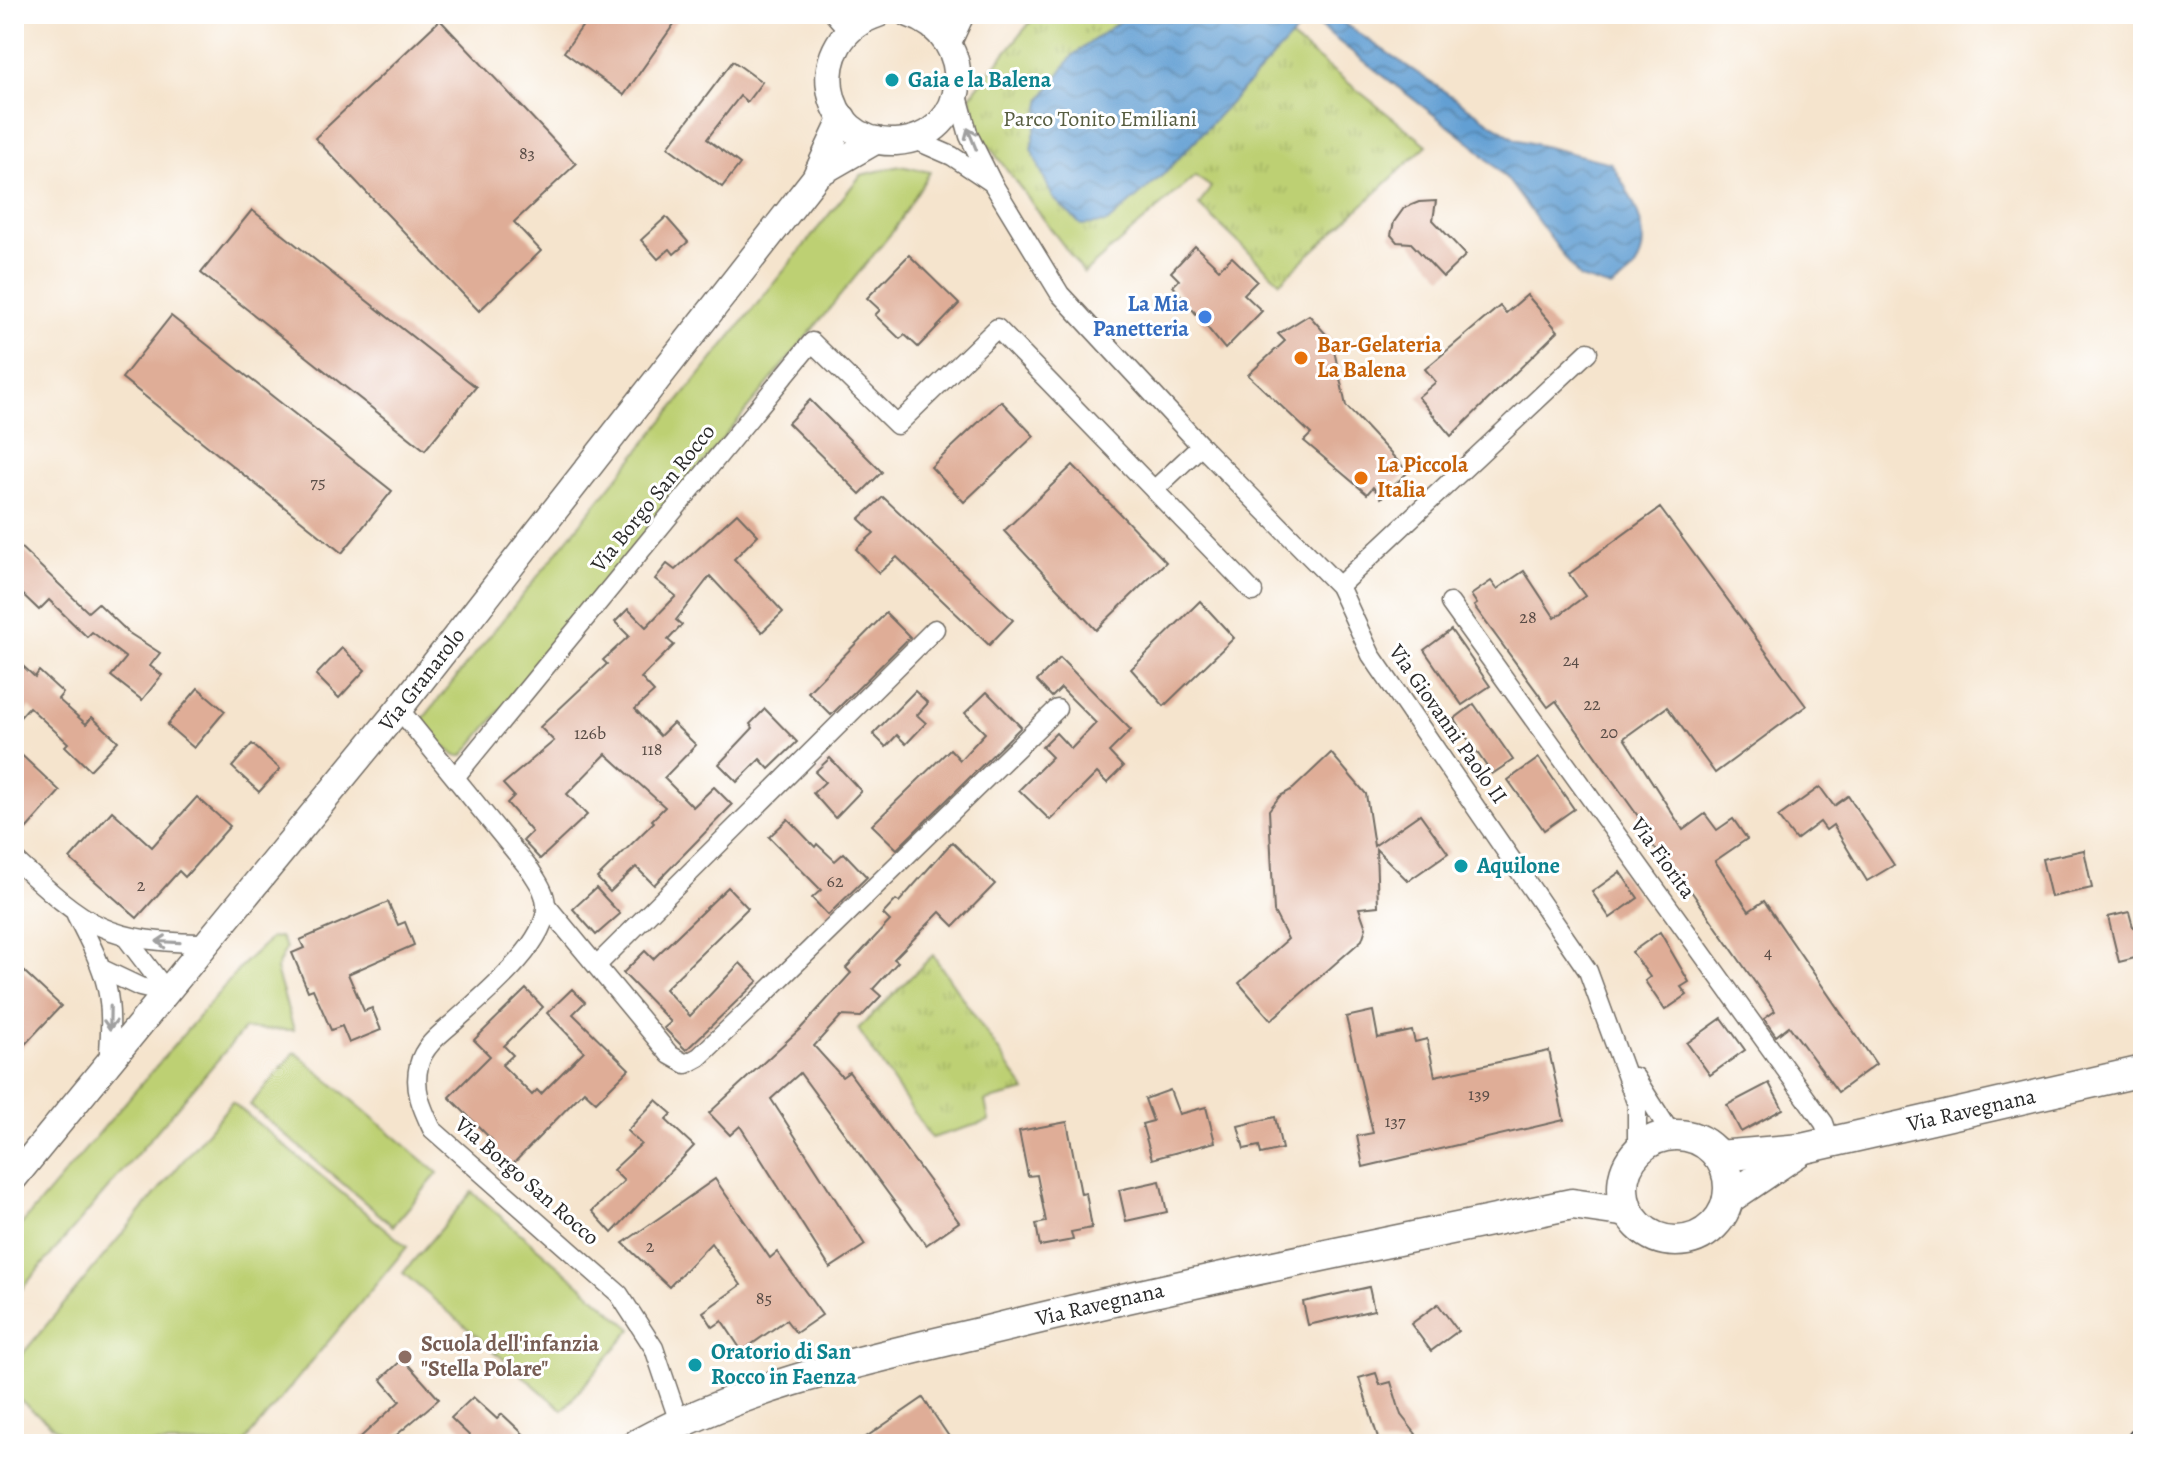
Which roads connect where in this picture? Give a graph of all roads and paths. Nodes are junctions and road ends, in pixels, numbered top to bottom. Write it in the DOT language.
graph roads {
  1 [pos="878,14"];
  2 [pos="961,14"];
  3 [pos="921,16"];
  4 [pos="841,22"];
  5 [pos="948,42"];
  6 [pos="957,92"];
  7 [pos="843,118"];
  8 [pos="913,139"];
  9 [pos="877,140"];
  10 [pos="818,174"];
  11 [pos="993,184"];
  12 [pos="1588,352"];
  13 [pos="1201,446"];
  14 [pos="1154,490"];
  15 [pos="1339,586"];
  16 [pos="1253,592"];
  17 [pos="1450,603"];
  18 [pos="935,629"];
  19 [pos="399,709"];
  20 [pos="1057,709"];
  21 [pos="456,776"];
  22 [pos="14,859"];
  23 [pos="546,905"];
  24 [pos="76,915"];
  25 [pos="127,939"];
  26 [pos="210,943"];
  27 [pos="597,965"];
  28 [pos="104,970"];
  29 [pos="169,994"];
  30 [pos="1621,1055"];
  31 [pos="107,1067"];
  32 [pos="2143,1071"];
  33 [pos="1672,1135"];
  34 [pos="1831,1143"];
  35 [pos="1801,1149"];
  36 [pos="1718,1156"];
  37 [pos="1631,1162"];
  38 [pos="14,1178"];
  39 [pos="1728,1199"];
  40 [pos="1572,1204"];
  41 [pos="1628,1212"];
  42 [pos="679,1422"];
  43 [pos="638,1444"];
  1 -- 4 [label="main road"];
  2 -- 5 [label="main road"];
  3 -- 5 [label="main road"];
  4 -- 7 [label="main road"];
  5 -- 6 [label="main road"];
  6 -- 8 [label="main road"];
  11 -- 6 [label="street, Via Giovanni Paolo II, one-way"];
  7 -- 9 [label="main road"];
  7 -- 10 [label="main road"];
  8 -- 9 [label="main road"];
  8 -- 11 [label="street, Via Giovanni Paolo II"];
  9 -- 10 [label="main road"];
  10 -- 19 [label="main road, Via Granarolo"];
  11 -- 13 [label="street, Via Giovanni Paolo II"];
  12 -- 15 [label="street"];
  13 -- 14 [label="street"];
  13 -- 15 [label="street, Via Giovanni Paolo II"];
  14 -- 16 [label="street"];
  14 -- 21 [label="street, Via Borgo San Rocco"];
  15 -- 30 [label="street, Via Giovanni Paolo II"];
  17 -- 34 [label="street, Via Fiorita"];
  18 -- 27 [label="street"];
  19 -- 21 [label="street"];
  19 -- 26 [label="main road, Via Granarolo"];
  20 -- 27 [label="street"];
  21 -- 23 [label="street"];
  22 -- 24 [label="street"];
  23 -- 27 [label="street"];
  23 -- 42 [label="street, Via Borgo San Rocco"];
  24 -- 25 [label="street"];
  24 -- 28 [label="street"];
  26 -- 25 [label="street, one-way"];
  25 -- 29 [label="street"];
  26 -- 29 [label="main road, Via Granarolo"];
  28 -- 29 [label="street"];
  28 -- 31 [label="street, one-way"];
  29 -- 31 [label="main road, Via Granarolo"];
  30 -- 33 [label="street, Via Giovanni Paolo II"];
  30 -- 37 [label="street, Via Giovanni Paolo II"];
  31 -- 38 [label="main road, Via Granarolo"];
  32 -- 34 [label="main road, Via Ravegnana"];
  33 -- 36 [label="main road"];
  33 -- 37 [label="main road, Via Ravegnana"];
  34 -- 35 [label="main road, Via Ravegnana"];
  35 -- 36 [label="main road, Via Ravegnana"];
  35 -- 39 [label="main road, Via Ravegnana"];
  36 -- 39 [label="main road"];
  37 -- 40 [label="main road, Via Ravegnana"];
  37 -- 41 [label="main road"];
  39 -- 41 [label="main road, Via Ravegnana"];
  40 -- 41 [label="main road, Via Ravegnana"];
  40 -- 42 [label="main road, Via Ravegnana"];
  42 -- 43 [label="main road, Via Ravegnana"];
}
